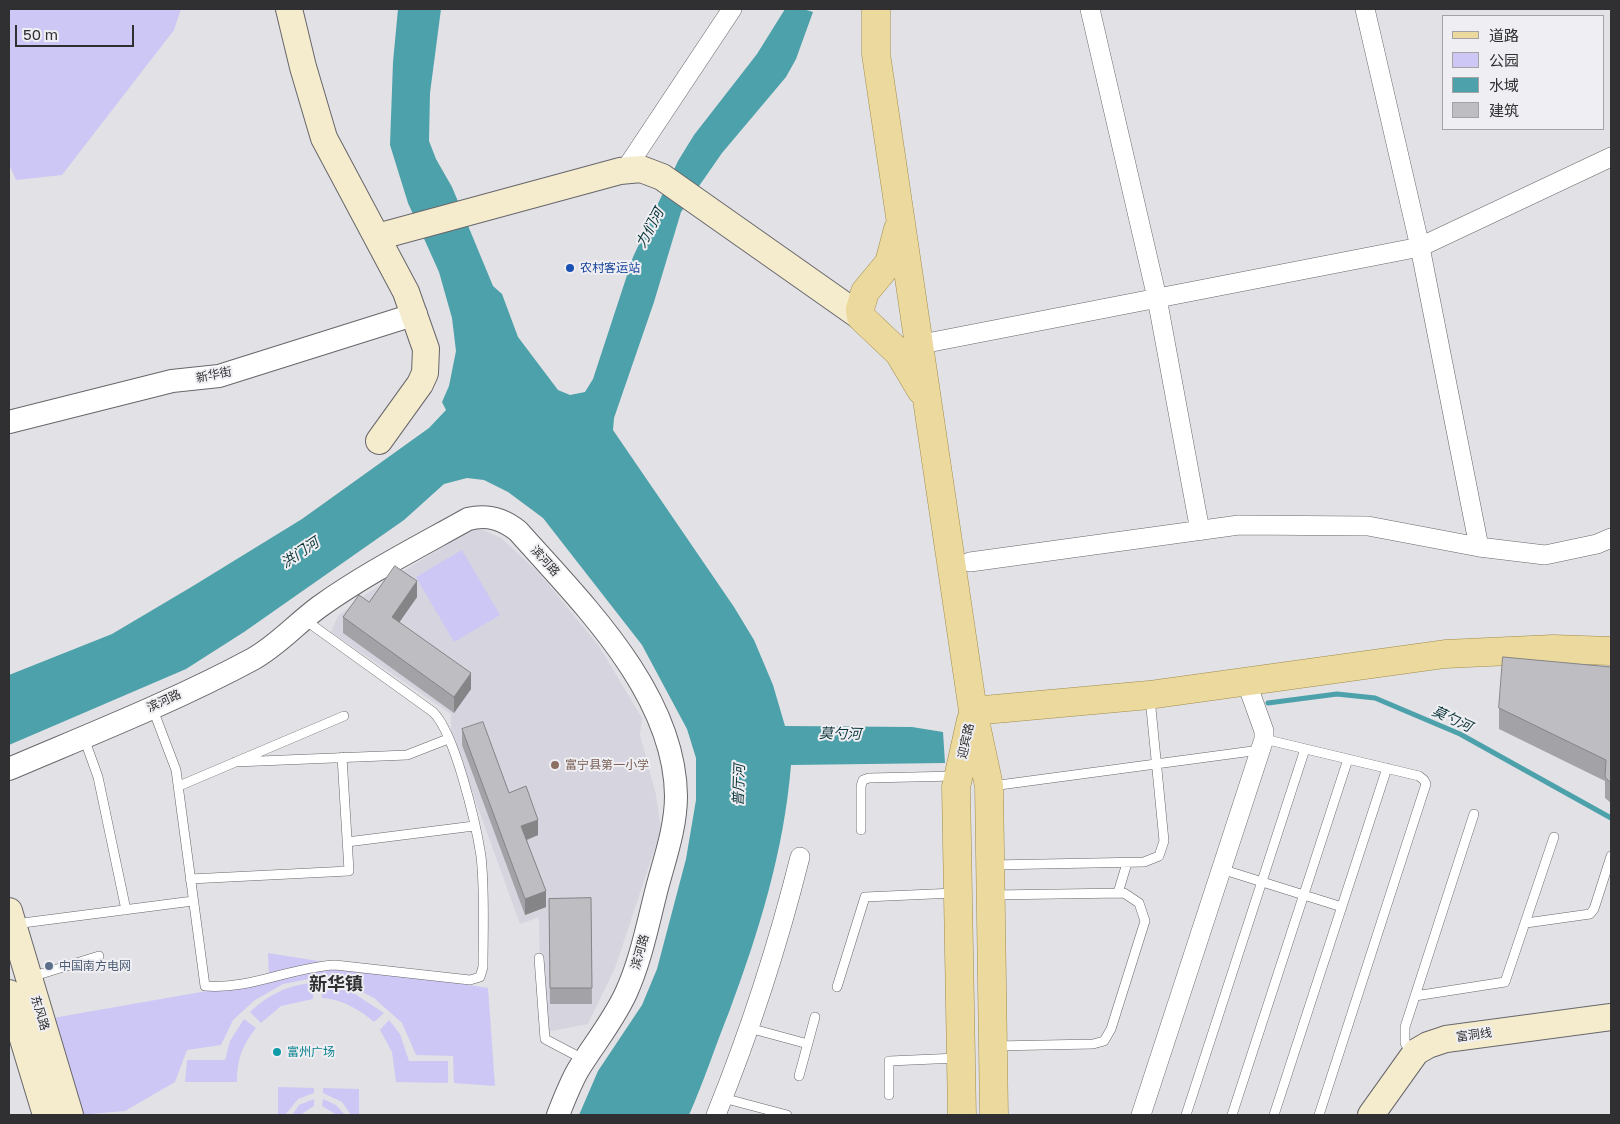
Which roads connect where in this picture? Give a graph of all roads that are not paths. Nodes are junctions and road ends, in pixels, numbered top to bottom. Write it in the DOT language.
graph roads {
  1 [pos="289,9"];
  2 [pos="732,9"];
  3 [pos="876,9"];
  4 [pos="1090,9"];
  5 [pos="1365,9"];
  6 [pos="1611,157"];
  7 [pos="626,167"];
  8 [pos="899,209"];
  9 [pos="377,237"];
  10 [pos="1420,247"];
  11 [pos="871,286"];
  12 [pos="910,286"];
  13 [pos="832,296"];
  14 [pos="1158,298"];
  15 [pos="416,314"];
  16 [pos="862,318"];
  17 [pos="924,333"];
  18 [pos="886,339"];
  19 [pos="928,405"];
  20 [pos="9,422"];
  21 [pos="379,441"];
  22 [pos="1200,531"];
  23 [pos="1611,538"];
  24 [pos="1480,547"];
  25 [pos="970,562"];
  26 [pos="304,619"];
  27 [pos="1611,650"];
  28 [pos="1246,681"];
  29 [pos="1149,695"];
  30 [pos="152,707"];
  31 [pos="973,711"];
  32 [pos="344,716"];
  33 [pos="84,738"];
  34 [pos="448,739"];
  35 [pos="1262,745"];
  36 [pos="1305,749"];
  37 [pos="342,758"];
  38 [pos="1348,759"];
  39 [pos="235,762"];
  40 [pos="1156,764"];
  41 [pos="1388,768"];
  42 [pos="9,769"];
  43 [pos="958,776"];
  44 [pos="179,786"];
  45 [pos="989,786"];
  46 [pos="1474,814"];
  47 [pos="474,826"];
  48 [pos="861,830"];
  49 [pos="1554,837"];
  50 [pos="347,842"];
  51 [pos="1611,856"];
  52 [pos="800,857"];
  53 [pos="1128,863"];
  54 [pos="990,865"];
  55 [pos="1221,869"];
  56 [pos="190,879"];
  57 [pos="1262,882"];
  58 [pos="958,893"];
  59 [pos="1118,893"];
  60 [pos="990,895"];
  61 [pos="1304,895"];
  62 [pos="193,902"];
  63 [pos="1342,907"];
  64 [pos="126,910"];
  65 [pos="11,918"];
  66 [pos="1526,923"];
  67 [pos="99,956"];
  68 [pos="539,958"];
  69 [pos="19,985"];
  70 [pos="837,987"];
  71 [pos="1415,996"];
  72 [pos="1611,1017"];
  73 [pos="815,1018"];
  74 [pos="749,1028"];
  75 [pos="808,1044"];
  76 [pos="993,1046"];
  77 [pos="17,1048"];
  78 [pos="1413,1056"];
  79 [pos="960,1058"];
  80 [pos="585,1060"];
  81 [pos="799,1076"];
  82 [pos="889,1096"];
  83 [pos="724,1098"];
  84 [pos="46,1115"];
  85 [pos="70,1115"];
  86 [pos="558,1115"];
  87 [pos="716,1115"];
  88 [pos="787,1115"];
  89 [pos="962,1115"];
  90 [pos="994,1115"];
  91 [pos="1141,1115"];
  92 [pos="1186,1115"];
  93 [pos="1232,1115"];
  94 [pos="1274,1115"];
  95 [pos="1319,1115"];
  96 [pos="1371,1115"];
  1 -- 9 [label="main road"];
  2 -- 7 [label="street"];
  3 -- 8 [label="main road"];
  4 -- 14 [label="street"];
  5 -- 10 [label="street"];
  6 -- 10 [label="street"];
  8 -- 11 [label="main road"];
  8 -- 12 [label="main road"];
  9 -- 13 [label="main road"];
  9 -- 15 [label="main road"];
  10 -- 14 [label="street"];
  10 -- 24 [label="street"];
  11 -- 12 [label="main road"];
  11 -- 13 [label="main road"];
  11 -- 16 [label="main road"];
  12 -- 17 [label="main road"];
  13 -- 16 [label="main road"];
  14 -- 17 [label="street"];
  14 -- 22 [label="street"];
  15 -- 20 [label="street, 新华街"];
  15 -- 21 [label="main road"];
  16 -- 18 [label="main road"];
  17 -- 18 [label="main road"];
  17 -- 19 [label="main road"];
  18 -- 19 [label="main road"];
  19 -- 31 [label="main road"];
  22 -- 24 [label="street"];
  22 -- 25 [label="street"];
  23 -- 24 [label="street"];
  26 -- 30 [label="street, 滨河路"];
  26 -- 34 [label="lane"];
  26 -- 80 [label="street, 滨河路"];
  27 -- 28 [label="main road"];
  28 -- 29 [label="main road"];
  28 -- 35 [label="street"];
  29 -- 31 [label="main road"];
  29 -- 40 [label="lane"];
  30 -- 33 [label="street, 滨河路"];
  30 -- 44 [label="lane"];
  31 -- 43 [label="main road, 迎宾路"];
  31 -- 45 [label="main road, 迎宾路"];
  32 -- 39 [label="lane"];
  33 -- 42 [label="street, 滨河路"];
  33 -- 64 [label="lane"];
  34 -- 37 [label="lane"];
  34 -- 47 [label="lane"];
  35 -- 36 [label="lane"];
  35 -- 40 [label="lane"];
  35 -- 55 [label="street"];
  36 -- 38 [label="lane"];
  36 -- 57 [label="lane"];
  37 -- 39 [label="lane"];
  37 -- 50 [label="lane"];
  38 -- 41 [label="lane"];
  38 -- 61 [label="lane"];
  39 -- 44 [label="lane"];
  40 -- 45 [label="lane"];
  40 -- 53 [label="lane"];
  41 -- 63 [label="lane"];
  41 -- 95 [label="lane"];
  43 -- 48 [label="lane"];
  43 -- 58 [label="main road, 迎宾路"];
  44 -- 56 [label="lane"];
  45 -- 54 [label="main road, 迎宾路"];
  46 -- 71 [label="lane"];
  47 -- 50 [label="lane"];
  47 -- 62 [label="lane"];
  49 -- 66 [label="lane"];
  50 -- 56 [label="lane"];
  51 -- 66 [label="lane"];
  52 -- 74 [label="street"];
  53 -- 54 [label="lane"];
  53 -- 59 [label="lane"];
  54 -- 60 [label="main road, 迎宾路"];
  55 -- 57 [label="lane"];
  55 -- 91 [label="street"];
  56 -- 62 [label="lane"];
  57 -- 61 [label="lane"];
  57 -- 92 [label="lane"];
  58 -- 70 [label="lane"];
  58 -- 79 [label="main road, 迎宾路"];
  59 -- 60 [label="lane"];
  59 -- 76 [label="lane"];
  60 -- 76 [label="main road, 迎宾路"];
  61 -- 63 [label="lane"];
  61 -- 93 [label="lane"];
  62 -- 64 [label="lane"];
  63 -- 94 [label="lane"];
  64 -- 65 [label="lane"];
  65 -- 69 [label="main road, 东风路"];
  66 -- 71 [label="lane"];
  67 -- 69 [label="lane"];
  68 -- 80 [label="lane"];
  69 -- 77 [label="main road, 东风路"];
  69 -- 85 [label="main road, 东风路"];
  71 -- 78 [label="lane"];
  72 -- 78 [label="main road, 富洞线"];
  73 -- 75 [label="lane"];
  74 -- 75 [label="lane"];
  74 -- 83 [label="street"];
  75 -- 81 [label="lane"];
  76 -- 90 [label="main road, 迎宾路"];
  77 -- 84 [label="main road, 东风路"];
  78 -- 96 [label="main road, 富洞线"];
  79 -- 82 [label="lane"];
  79 -- 89 [label="main road, 迎宾路"];
  80 -- 86 [label="street, 滨河路"];
  83 -- 87 [label="street"];
  83 -- 88 [label="lane"];
}
